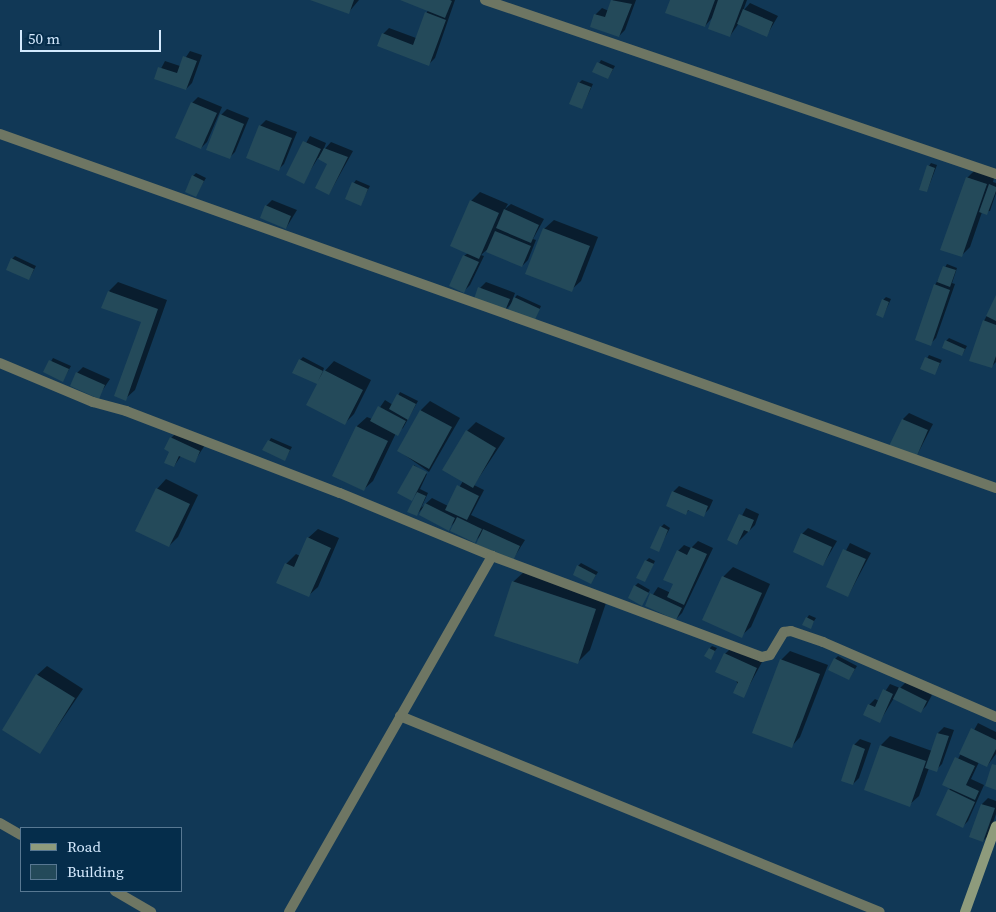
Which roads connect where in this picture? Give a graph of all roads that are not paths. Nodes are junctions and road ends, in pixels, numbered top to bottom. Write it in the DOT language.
graph roads {
  1 [pos="485,0"];
  2 [pos="0,134"];
  3 [pos="996,174"];
  4 [pos="0,363"];
  5 [pos="996,488"];
  6 [pos="492,556"];
  7 [pos="400,716"];
  8 [pos="996,717"];
  9 [pos="0,823"];
  10 [pos="996,826"];
  11 [pos="20,834"];
  12 [pos="117,892"];
  13 [pos="151,912"];
  14 [pos="289,912"];
  15 [pos="880,912"];
  16 [pos="965,912"];
  1 -- 3 [label="street"];
  2 -- 5 [label="street"];
  4 -- 6 [label="street"];
  6 -- 7 [label="street"];
  6 -- 8 [label="street"];
  7 -- 14 [label="street"];
  7 -- 15 [label="street"];
  9 -- 11 [label="street"];
  10 -- 16 [label="street"];
  12 -- 13 [label="street"];
}
